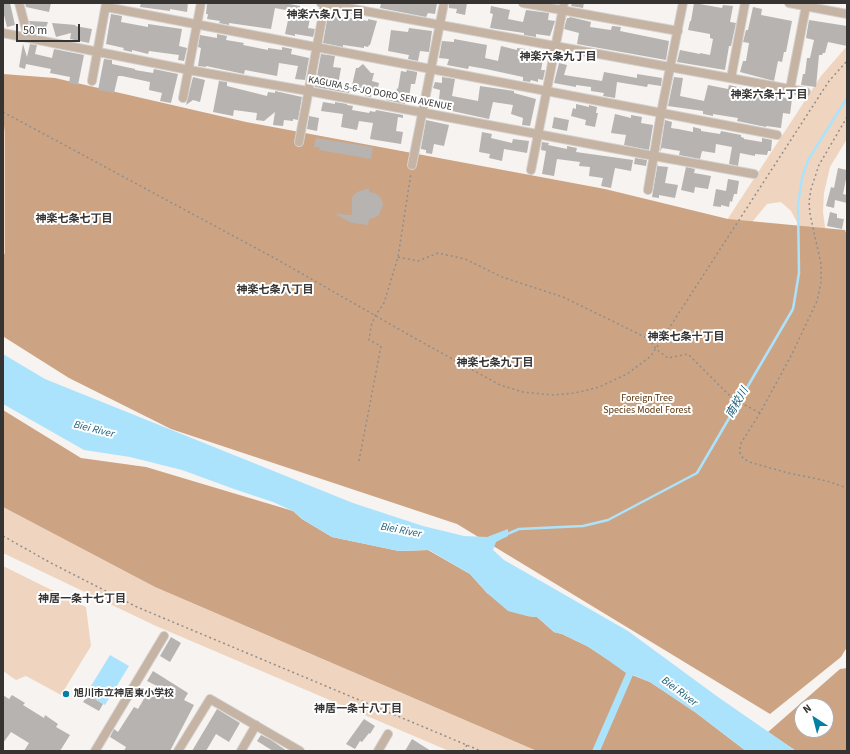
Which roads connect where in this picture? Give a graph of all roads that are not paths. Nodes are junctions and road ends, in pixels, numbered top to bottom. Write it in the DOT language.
graph roads {
  1 [pos="19,3"];
  2 [pos="202,3"];
  3 [pos="324,3"];
  4 [pos="444,3"];
  5 [pos="523,3"];
  6 [pos="683,3"];
  7 [pos="745,3"];
  8 [pos="789,3"];
  9 [pos="106,5"];
  10 [pos="806,6"];
  11 [pos="564,7"];
  12 [pos="847,14"];
  13 [pos="198,25"];
  14 [pos="440,25"];
  15 [pos="678,32"];
  16 [pos="3,33"];
  17 [pos="28,37"];
  18 [pos="555,46"];
  19 [pos="316,47"];
  20 [pos="98,52"];
  21 [pos="671,67"];
  22 [pos="431,69"];
  23 [pos="189,70"];
  24 [pos="731,78"];
  25 [pos="92,81"];
  26 [pos="790,89"];
  27 [pos="308,90"];
  28 [pos="547,91"];
  29 [pos="806,92"];
  30 [pos="183,98"];
  31 [pos="423,112"];
  32 [pos="662,113"];
  33 [pos="538,134"];
  34 [pos="777,135"];
  35 [pos="299,142"];
  36 [pos="654,156"];
  37 [pos="412,165"];
  38 [pos="531,170"];
  39 [pos="754,174"];
  40 [pos="648,190"];
  41 [pos="164,636"];
  42 [pos="256,725"];
  43 [pos="388,734"];
  44 [pos="95,751"];
  45 [pos="178,751"];
  46 [pos="241,751"];
  47 [pos="300,751"];
  48 [pos="378,751"];
  1 -- 17 [label="street"];
  2 -- 13 [label="street"];
  3 -- 14 [label="street"];
  3 -- 19 [label="street"];
  4 -- 14 [label="street"];
  5 -- 11 [label="street"];
  6 -- 15 [label="street"];
  7 -- 24 [label="street"];
  8 -- 10 [label="street"];
  9 -- 13 [label="street"];
  9 -- 20 [label="street"];
  10 -- 12 [label="street"];
  10 -- 26 [label="street"];
  11 -- 15 [label="street"];
  11 -- 18 [label="street"];
  13 -- 19 [label="street"];
  13 -- 23 [label="street"];
  14 -- 18 [label="street"];
  14 -- 22 [label="street"];
  15 -- 21 [label="street"];
  16 -- 17 [label="street, KAGURA 5-6-JO DORO SEN AVENUE"];
  17 -- 20 [label="street, KAGURA 5-6-JO DORO SEN AVENUE"];
  18 -- 21 [label="street"];
  18 -- 28 [label="street"];
  19 -- 22 [label="street"];
  19 -- 27 [label="street"];
  20 -- 23 [label="street, KAGURA 5-6-JO DORO SEN AVENUE"];
  20 -- 25 [label="street"];
  21 -- 24 [label="street"];
  21 -- 32 [label="street"];
  22 -- 28 [label="street"];
  22 -- 31 [label="street"];
  23 -- 27 [label="street, KAGURA 5-6-JO DORO SEN AVENUE"];
  23 -- 30 [label="street"];
  24 -- 26 [label="street"];
  26 -- 29 [label="street"];
  27 -- 31 [label="street, KAGURA 5-6-JO DORO SEN AVENUE"];
  27 -- 35 [label="street"];
  28 -- 32 [label="street"];
  28 -- 33 [label="street"];
  31 -- 33 [label="street, KAGURA 5-6-JO DORO SEN AVENUE"];
  31 -- 37 [label="street"];
  32 -- 34 [label="street"];
  32 -- 36 [label="street"];
  33 -- 36 [label="street, KAGURA 5-6-JO DORO SEN AVENUE"];
  33 -- 38 [label="street"];
  36 -- 39 [label="street, KAGURA 5-6-JO DORO SEN AVENUE"];
  36 -- 40 [label="street"];
  41 -- 44 [label="street"];
  42 -- 45 [label="street"];
  42 -- 46 [label="street"];
  42 -- 47 [label="street"];
  43 -- 48 [label="street"];
}
